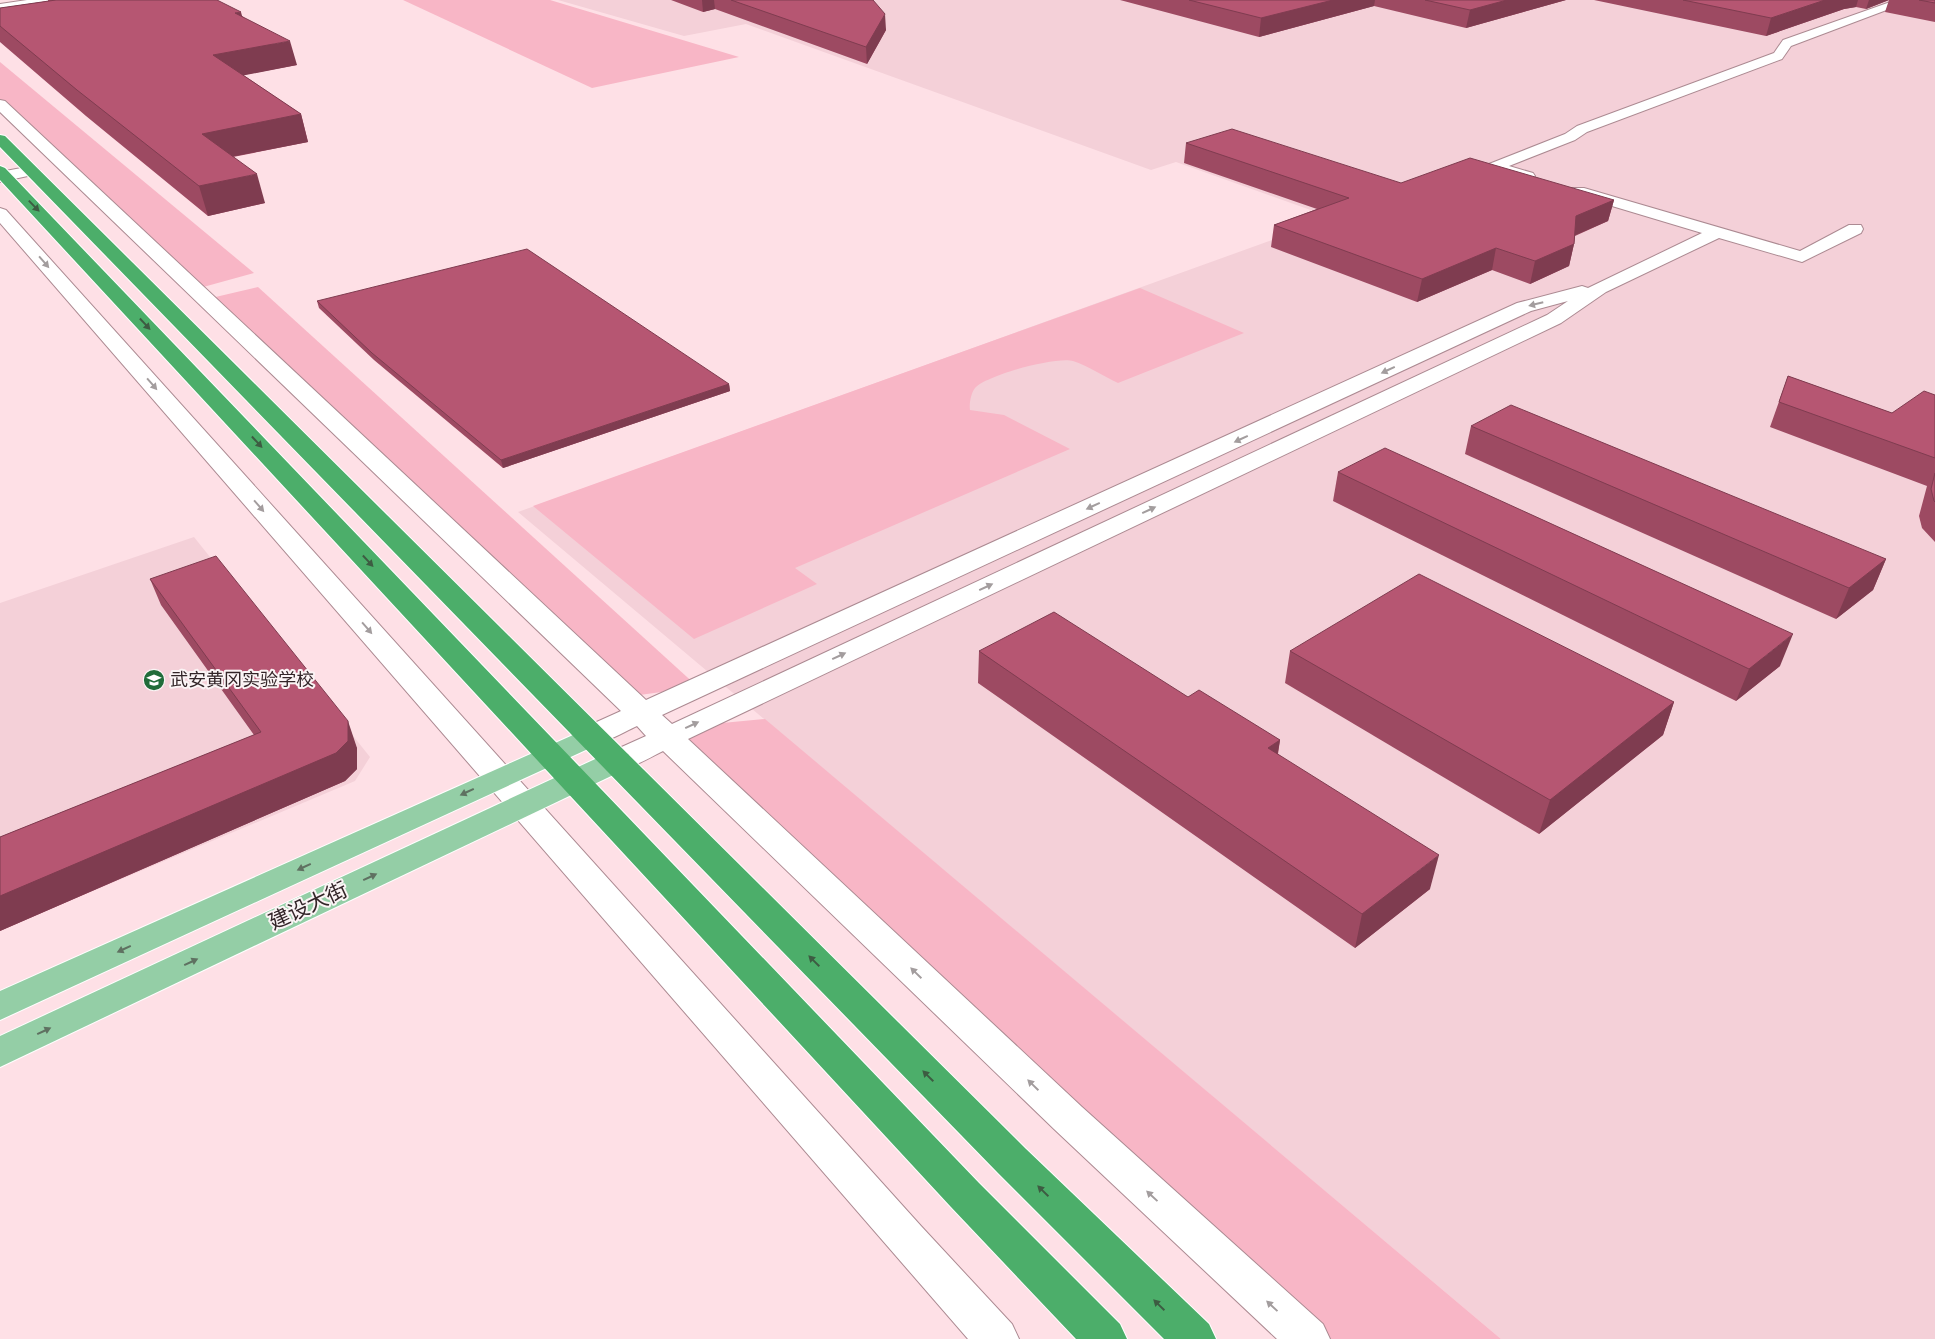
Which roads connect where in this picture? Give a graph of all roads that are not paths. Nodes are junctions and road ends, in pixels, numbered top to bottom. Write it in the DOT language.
graph roads {
  1 [pos="64,0"];
  2 [pos="1907,0"];
  3 [pos="0,7"];
  4 [pos="0,104"];
  5 [pos="0,139"];
  6 [pos="9,174"];
  7 [pos="1540,180"];
  8 [pos="1559,186"];
  9 [pos="0,213"];
  10 [pos="1855,229"];
  11 [pos="1718,232"];
  12 [pos="1600,288"];
  13 [pos="642,713"];
  14 [pos="591,736"];
  15 [pos="668,737"];
  16 [pos="550,754"];
  17 [pos="617,761"];
  18 [pos="499,778"];
  19 [pos="575,781"];
  20 [pos="523,805"];
  21 [pos="0,1006"];
  22 [pos="0,1052"];
  23 [pos="997,1339"];
  24 [pos="1105,1339"];
  25 [pos="1194,1339"];
  26 [pos="1308,1339"];
  1 -- 3 [label="street"];
  2 -- 7 [label="street"];
  4 -- 13 [label="street"];
  5 -- 6 [label="highway"];
  6 -- 14 [label="highway"];
  6 -- 16 [label="highway, one-way"];
  8 -- 11 [label="street"];
  9 -- 18 [label="street, one-way"];
  10 -- 11 [label="street"];
  11 -- 12 [label="street"];
  12 -- 13 [label="street, one-way"];
  15 -- 12 [label="street, one-way"];
  13 -- 14 [label="street"];
  13 -- 15 [label="street"];
  14 -- 16 [label="main road, 建设大街"];
  14 -- 17 [label="highway"];
  15 -- 17 [label="street"];
  26 -- 15 [label="street, one-way"];
  16 -- 18 [label="main road, 建设大街"];
  16 -- 19 [label="highway"];
  17 -- 19 [label="main road, 建设大街"];
  25 -- 17 [label="highway, one-way"];
  18 -- 20 [label="street"];
  18 -- 21 [label="main road, 建设大街, one-way"];
  19 -- 20 [label="main road, 建设大街"];
  19 -- 24 [label="highway"];
  22 -- 20 [label="main road, 建设大街, one-way"];
  20 -- 23 [label="street"];
}
